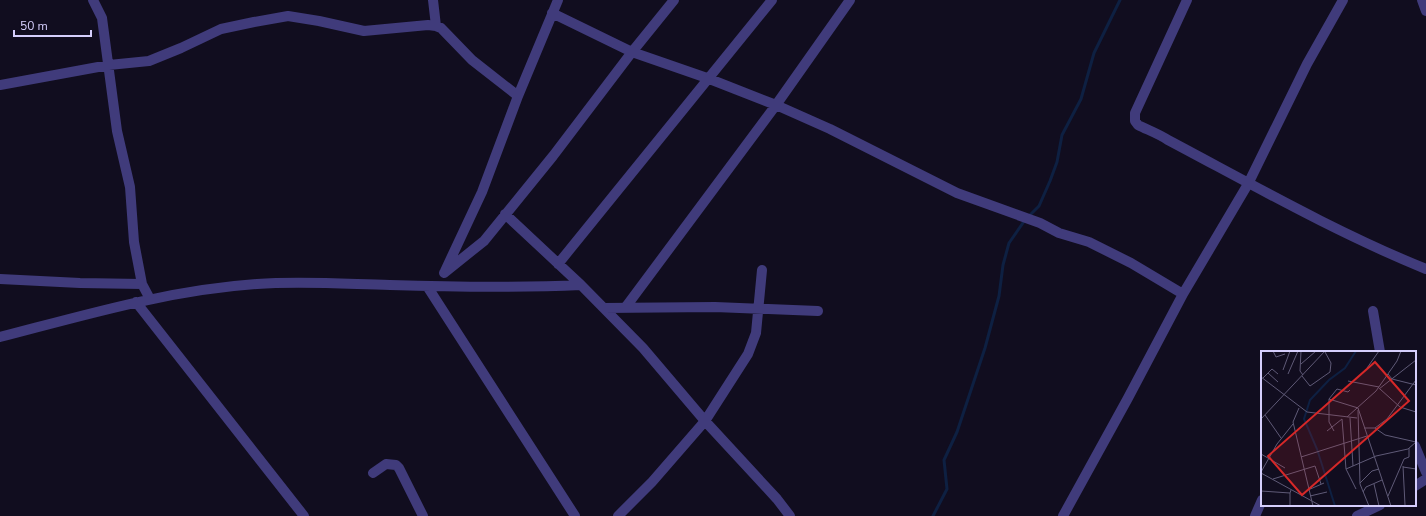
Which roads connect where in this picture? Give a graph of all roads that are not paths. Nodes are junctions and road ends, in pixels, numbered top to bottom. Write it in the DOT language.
graph roads {
  1 [pos="93,0"];
  2 [pos="433,0"];
  3 [pos="558,0"];
  4 [pos="674,0"];
  5 [pos="772,0"];
  6 [pos="850,0"];
  7 [pos="1187,0"];
  8 [pos="1344,0"];
  9 [pos="1422,0"];
  10 [pos="1426,11"];
  11 [pos="552,13"];
  12 [pos="436,26"];
  13 [pos="632,52"];
  14 [pos="109,65"];
  15 [pos="707,78"];
  16 [pos="0,85"];
  17 [pos="518,96"];
  18 [pos="776,105"];
  19 [pos="1248,184"];
  20 [pos="505,214"];
  21 [pos="558,264"];
  22 [pos="1426,269"];
  23 [pos="762,270"];
  24 [pos="444,273"];
  25 [pos="0,279"];
  26 [pos="142,284"];
  27 [pos="580,285"];
  28 [pos="432,286"];
  29 [pos="1183,294"];
  30 [pos="150,299"];
  31 [pos="136,302"];
  32 [pos="604,308"];
  33 [pos="625,308"];
  34 [pos="758,308"];
  35 [pos="818,311"];
  36 [pos="1372,311"];
  37 [pos="0,337"];
  38 [pos="1380,351"];
  39 [pos="705,421"];
  40 [pos="1416,448"];
  41 [pos="1426,472"];
  42 [pos="373,473"];
  43 [pos="1426,479"];
  44 [pos="1416,485"];
  45 [pos="1261,502"];
  46 [pos="1378,506"];
  47 [pos="304,516"];
  48 [pos="423,516"];
  49 [pos="575,516"];
  50 [pos="618,516"];
  51 [pos="790,516"];
  52 [pos="1063,516"];
  53 [pos="1255,516"];
  54 [pos="1358,516"];
  1 -- 14 [label="street"];
  2 -- 12 [label="street"];
  3 -- 11 [label="street"];
  4 -- 13 [label="street"];
  5 -- 15 [label="street"];
  6 -- 18 [label="street"];
  7 -- 19 [label="street"];
  8 -- 19 [label="street"];
  9 -- 10 [label="street"];
  11 -- 13 [label="street"];
  11 -- 17 [label="street"];
  12 -- 14 [label="street"];
  12 -- 17 [label="street"];
  13 -- 15 [label="street"];
  13 -- 20 [label="street"];
  14 -- 16 [label="street"];
  14 -- 26 [label="street"];
  15 -- 18 [label="street"];
  15 -- 21 [label="street"];
  17 -- 24 [label="street"];
  18 -- 29 [label="street"];
  18 -- 33 [label="street"];
  19 -- 22 [label="street"];
  19 -- 29 [label="street"];
  20 -- 21 [label="street"];
  20 -- 24 [label="street"];
  21 -- 27 [label="street"];
  23 -- 34 [label="street"];
  24 -- 28 [label="street"];
  25 -- 26 [label="street"];
  26 -- 30 [label="street"];
  27 -- 28 [label="street"];
  27 -- 32 [label="street"];
  28 -- 30 [label="street"];
  28 -- 49 [label="street"];
  29 -- 52 [label="street"];
  30 -- 31 [label="street"];
  31 -- 37 [label="street"];
  31 -- 47 [label="street"];
  32 -- 33 [label="street"];
  32 -- 39 [label="street"];
  33 -- 34 [label="street"];
  34 -- 35 [label="street"];
  34 -- 39 [label="street"];
  36 -- 38 [label="street"];
  39 -- 50 [label="street"];
  39 -- 51 [label="street"];
  40 -- 41 [label="street"];
  42 -- 48 [label="street"];
  43 -- 44 [label="street"];
  45 -- 53 [label="street"];
  46 -- 54 [label="street"];
}
